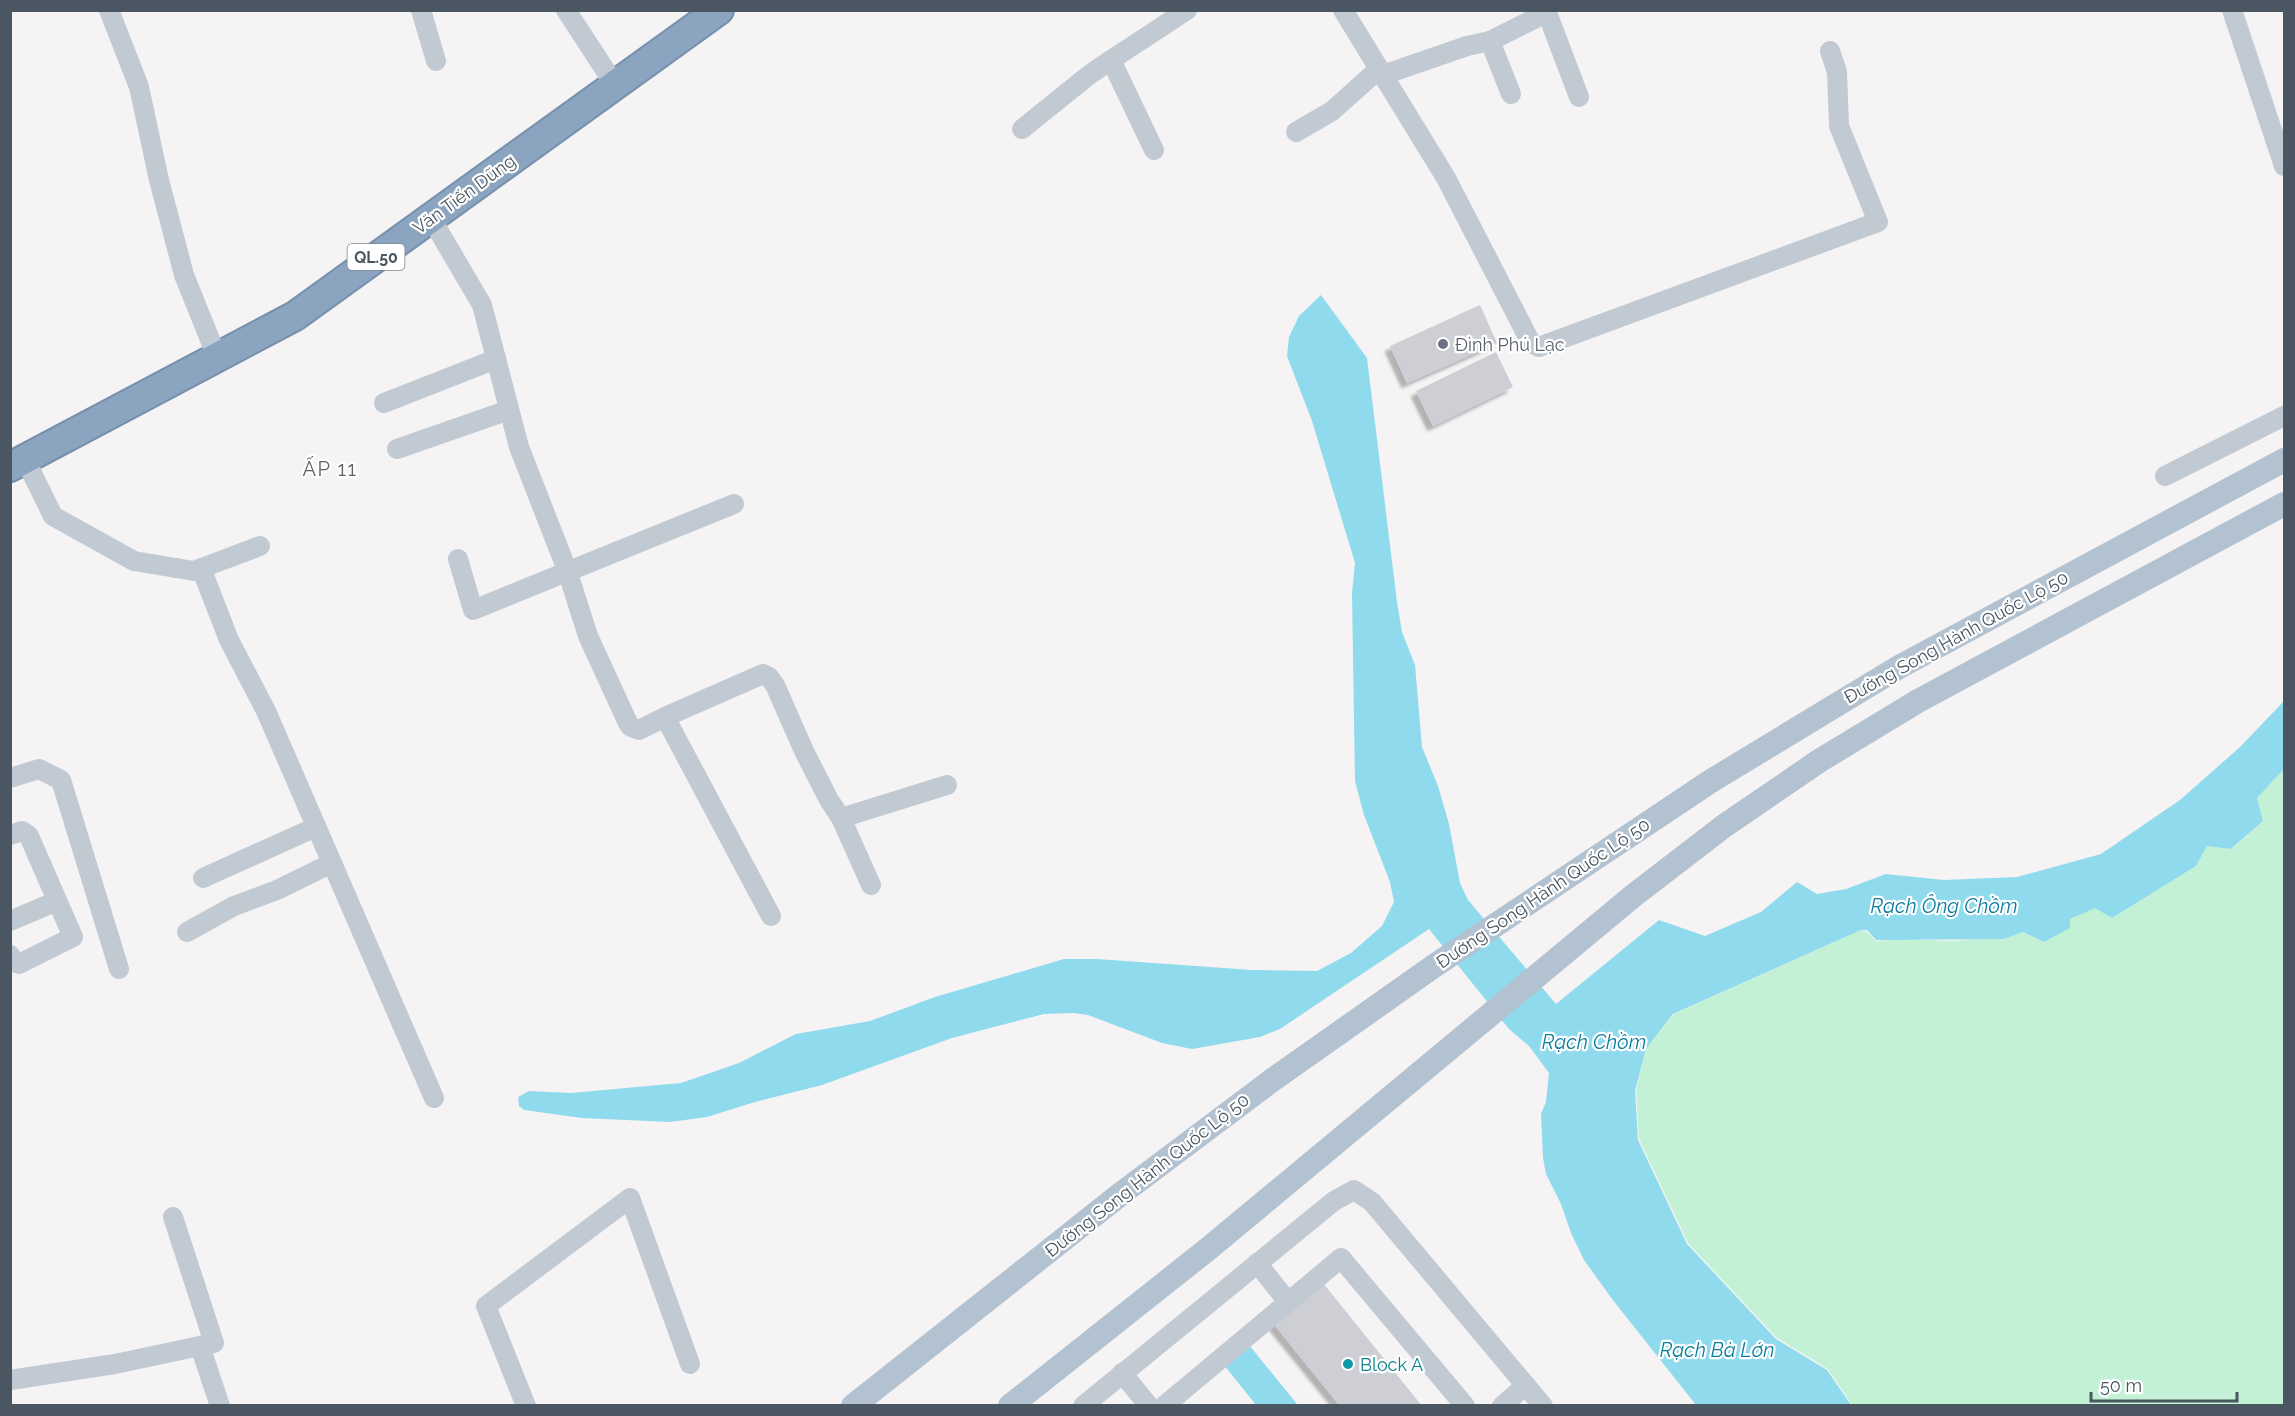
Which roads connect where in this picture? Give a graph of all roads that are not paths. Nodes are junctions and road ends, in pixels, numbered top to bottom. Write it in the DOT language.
graph roads {
  1 [pos="109,10"];
  2 [pos="421,10"];
  3 [pos="566,10"];
  4 [pos="719,10"];
  5 [pos="1187,10"];
  6 [pos="1343,10"];
  7 [pos="2232,10"];
  8 [pos="1546,12"];
  9 [pos="1490,41"];
  10 [pos="1830,51"];
  11 [pos="436,60"];
  12 [pos="1111,60"];
  13 [pos="1381,72"];
  14 [pos="615,85"];
  15 [pos="1511,94"];
  16 [pos="1579,97"];
  17 [pos="1022,129"];
  18 [pos="1296,132"];
  19 [pos="1154,150"];
  20 [pos="2284,166"];
  21 [pos="431,218"];
  22 [pos="218,357"];
  23 [pos="496,359"];
  24 [pos="384,403"];
  25 [pos="509,410"];
  26 [pos="2284,416"];
  27 [pos="397,449"];
  28 [pos="2284,460"];
  29 [pos="18,463"];
  30 [pos="2165,477"];
  31 [pos="734,504"];
  32 [pos="2284,504"];
  33 [pos="260,546"];
  34 [pos="458,559"];
  35 [pos="201,568"];
  36 [pos="567,570"];
  37 [pos="665,717"];
  38 [pos="10,778"];
  39 [pos="947,785"];
  40 [pos="842,818"];
  41 [pos="316,827"];
  42 [pos="10,835"];
  43 [pos="332,862"];
  44 [pos="204,878"];
  45 [pos="871,885"];
  46 [pos="57,901"];
  47 [pos="771,915"];
  48 [pos="10,921"];
  49 [pos="187,932"];
  50 [pos="12,958"];
  51 [pos="119,969"];
  52 [pos="434,1098"];
  53 [pos="173,1217"];
  54 [pos="1257,1263"];
  55 [pos="1288,1302"];
  56 [pos="200,1346"];
  57 [pos="690,1364"];
  58 [pos="1122,1373"];
  59 [pos="10,1380"];
  60 [pos="1526,1385"];
  61 [pos="220,1406"];
  62 [pos="526,1406"];
  63 [pos="853,1406"];
  64 [pos="1010,1406"];
  65 [pos="1083,1406"];
  66 [pos="1149,1406"];
  67 [pos="1164,1406"];
  68 [pos="1465,1406"];
  69 [pos="1502,1406"];
  70 [pos="1543,1406"];
  1 -- 22 [label="street"];
  2 -- 11 [label="street"];
  3 -- 14 [label="street"];
  4 -- 14 [label="highway, Văn Tiến Dũng / QL.50"];
  5 -- 12 [label="street"];
  6 -- 13 [label="street"];
  7 -- 20 [label="street"];
  8 -- 9 [label="street"];
  8 -- 16 [label="street"];
  9 -- 13 [label="street"];
  9 -- 15 [label="street"];
  10 -- 13 [label="street"];
  12 -- 17 [label="street"];
  12 -- 19 [label="street"];
  13 -- 18 [label="street"];
  14 -- 21 [label="highway, Văn Tiến Dũng / QL.50"];
  21 -- 22 [label="highway, Văn Tiến Dũng / QL.50"];
  21 -- 23 [label="street"];
  22 -- 29 [label="highway, Văn Tiến Dũng / QL.50"];
  23 -- 24 [label="street"];
  23 -- 25 [label="street"];
  25 -- 27 [label="street"];
  25 -- 36 [label="street"];
  26 -- 30 [label="street"];
  28 -- 63 [label="main road, Đường Song Hành Quốc Lộ 50"];
  29 -- 35 [label="street"];
  31 -- 36 [label="street"];
  32 -- 64 [label="main road, Đường Song Hành Quốc Lộ 50"];
  33 -- 35 [label="street"];
  34 -- 36 [label="street"];
  35 -- 41 [label="street"];
  36 -- 37 [label="street"];
  37 -- 40 [label="street"];
  37 -- 47 [label="street"];
  38 -- 51 [label="street"];
  39 -- 40 [label="street"];
  40 -- 45 [label="street"];
  41 -- 43 [label="street"];
  41 -- 44 [label="street"];
  42 -- 46 [label="street"];
  43 -- 49 [label="street"];
  43 -- 52 [label="street"];
  46 -- 48 [label="street"];
  46 -- 50 [label="street"];
  53 -- 56 [label="street"];
  54 -- 55 [label="street"];
  54 -- 58 [label="street"];
  54 -- 60 [label="street"];
  55 -- 67 [label="street"];
  55 -- 68 [label="street"];
  56 -- 59 [label="street"];
  56 -- 61 [label="street"];
  57 -- 62 [label="street"];
  58 -- 65 [label="street"];
  58 -- 66 [label="street"];
  60 -- 69 [label="street"];
  60 -- 70 [label="street"];
}
